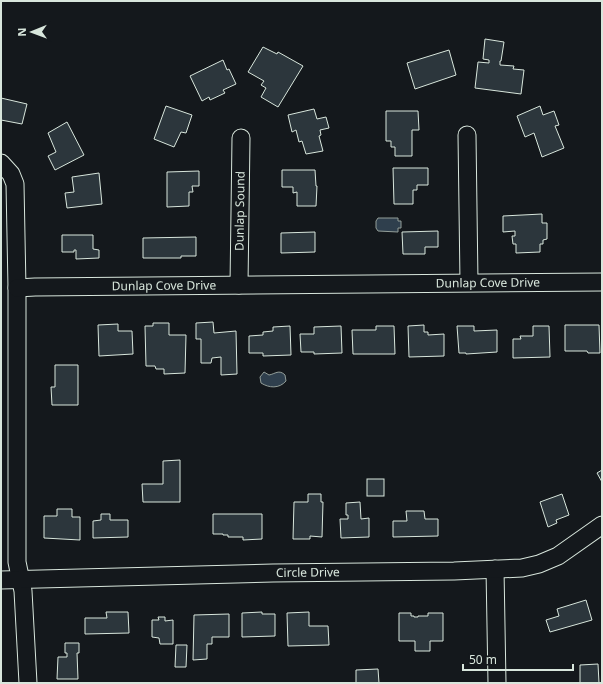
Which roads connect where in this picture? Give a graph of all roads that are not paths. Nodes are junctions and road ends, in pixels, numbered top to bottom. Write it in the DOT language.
graph roads {
  1 [pos="467,135"];
  2 [pos="241,138"];
  3 [pos="1,163"];
  4 [pos="469,282"];
  5 [pos="602,282"];
  6 [pos="239,285"];
  7 [pos="17,288"];
  8 [pos="602,525"];
  9 [pos="495,569"];
  10 [pos="1,580"];
  11 [pos="21,580"];
  12 [pos="28,683"];
  13 [pos="497,683"];
  1 -- 4 [label="street"];
  2 -- 6 [label="street, Dunlap Sound"];
  3 -- 7 [label="street"];
  4 -- 5 [label="street, Dunlap Cove Drive"];
  4 -- 6 [label="street, Dunlap Cove Drive"];
  6 -- 7 [label="street, Dunlap Cove Drive"];
  7 -- 11 [label="street"];
  8 -- 9 [label="street, Circle Drive"];
  9 -- 11 [label="street, Circle Drive"];
  9 -- 13 [label="street"];
  10 -- 11 [label="street, Circle Drive"];
  11 -- 12 [label="street"];
}
